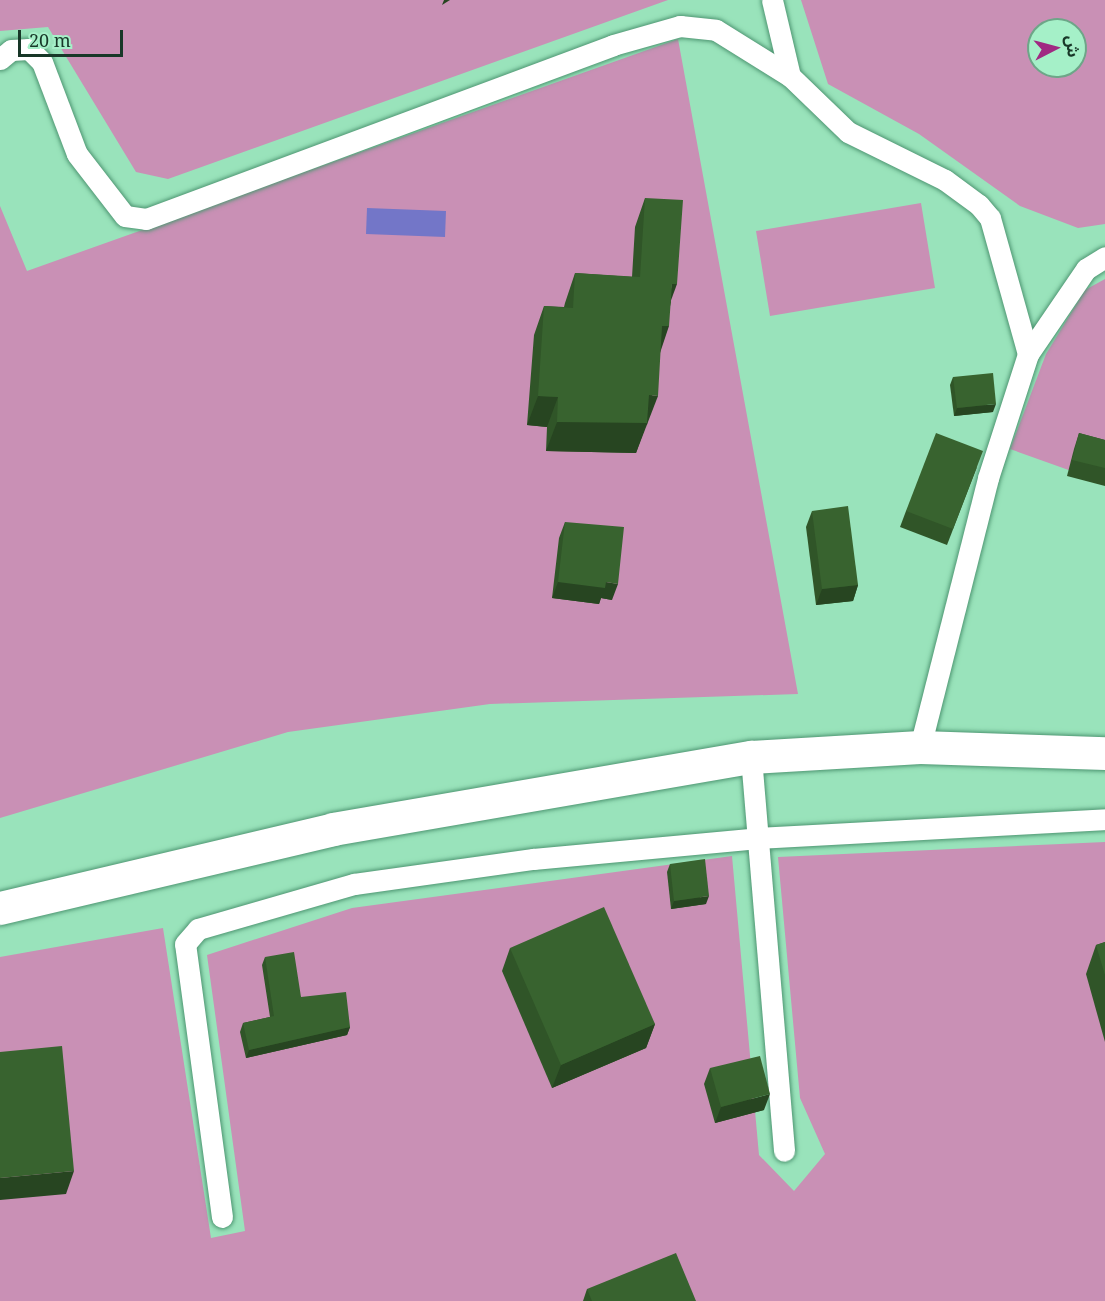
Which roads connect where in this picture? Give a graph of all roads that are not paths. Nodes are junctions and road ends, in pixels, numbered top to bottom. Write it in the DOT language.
graph roads {
  1 [pos="772,0"];
  2 [pos="0,59"];
  3 [pos="790,76"];
  4 [pos="1105,257"];
  5 [pos="1028,354"];
  6 [pos="920,747"];
  7 [pos="1105,753"];
  8 [pos="752,757"];
  9 [pos="1105,819"];
  10 [pos="758,838"];
  11 [pos="0,908"];
  12 [pos="784,1151"];
  13 [pos="222,1217"];
  1 -- 3 [label="lane"];
  2 -- 3 [label="lane"];
  3 -- 5 [label="lane"];
  4 -- 5 [label="lane"];
  5 -- 6 [label="lane"];
  6 -- 7 [label="street"];
  6 -- 8 [label="street"];
  8 -- 10 [label="lane"];
  8 -- 11 [label="street"];
  9 -- 10 [label="lane"];
  10 -- 12 [label="lane"];
  10 -- 13 [label="lane"];
}
